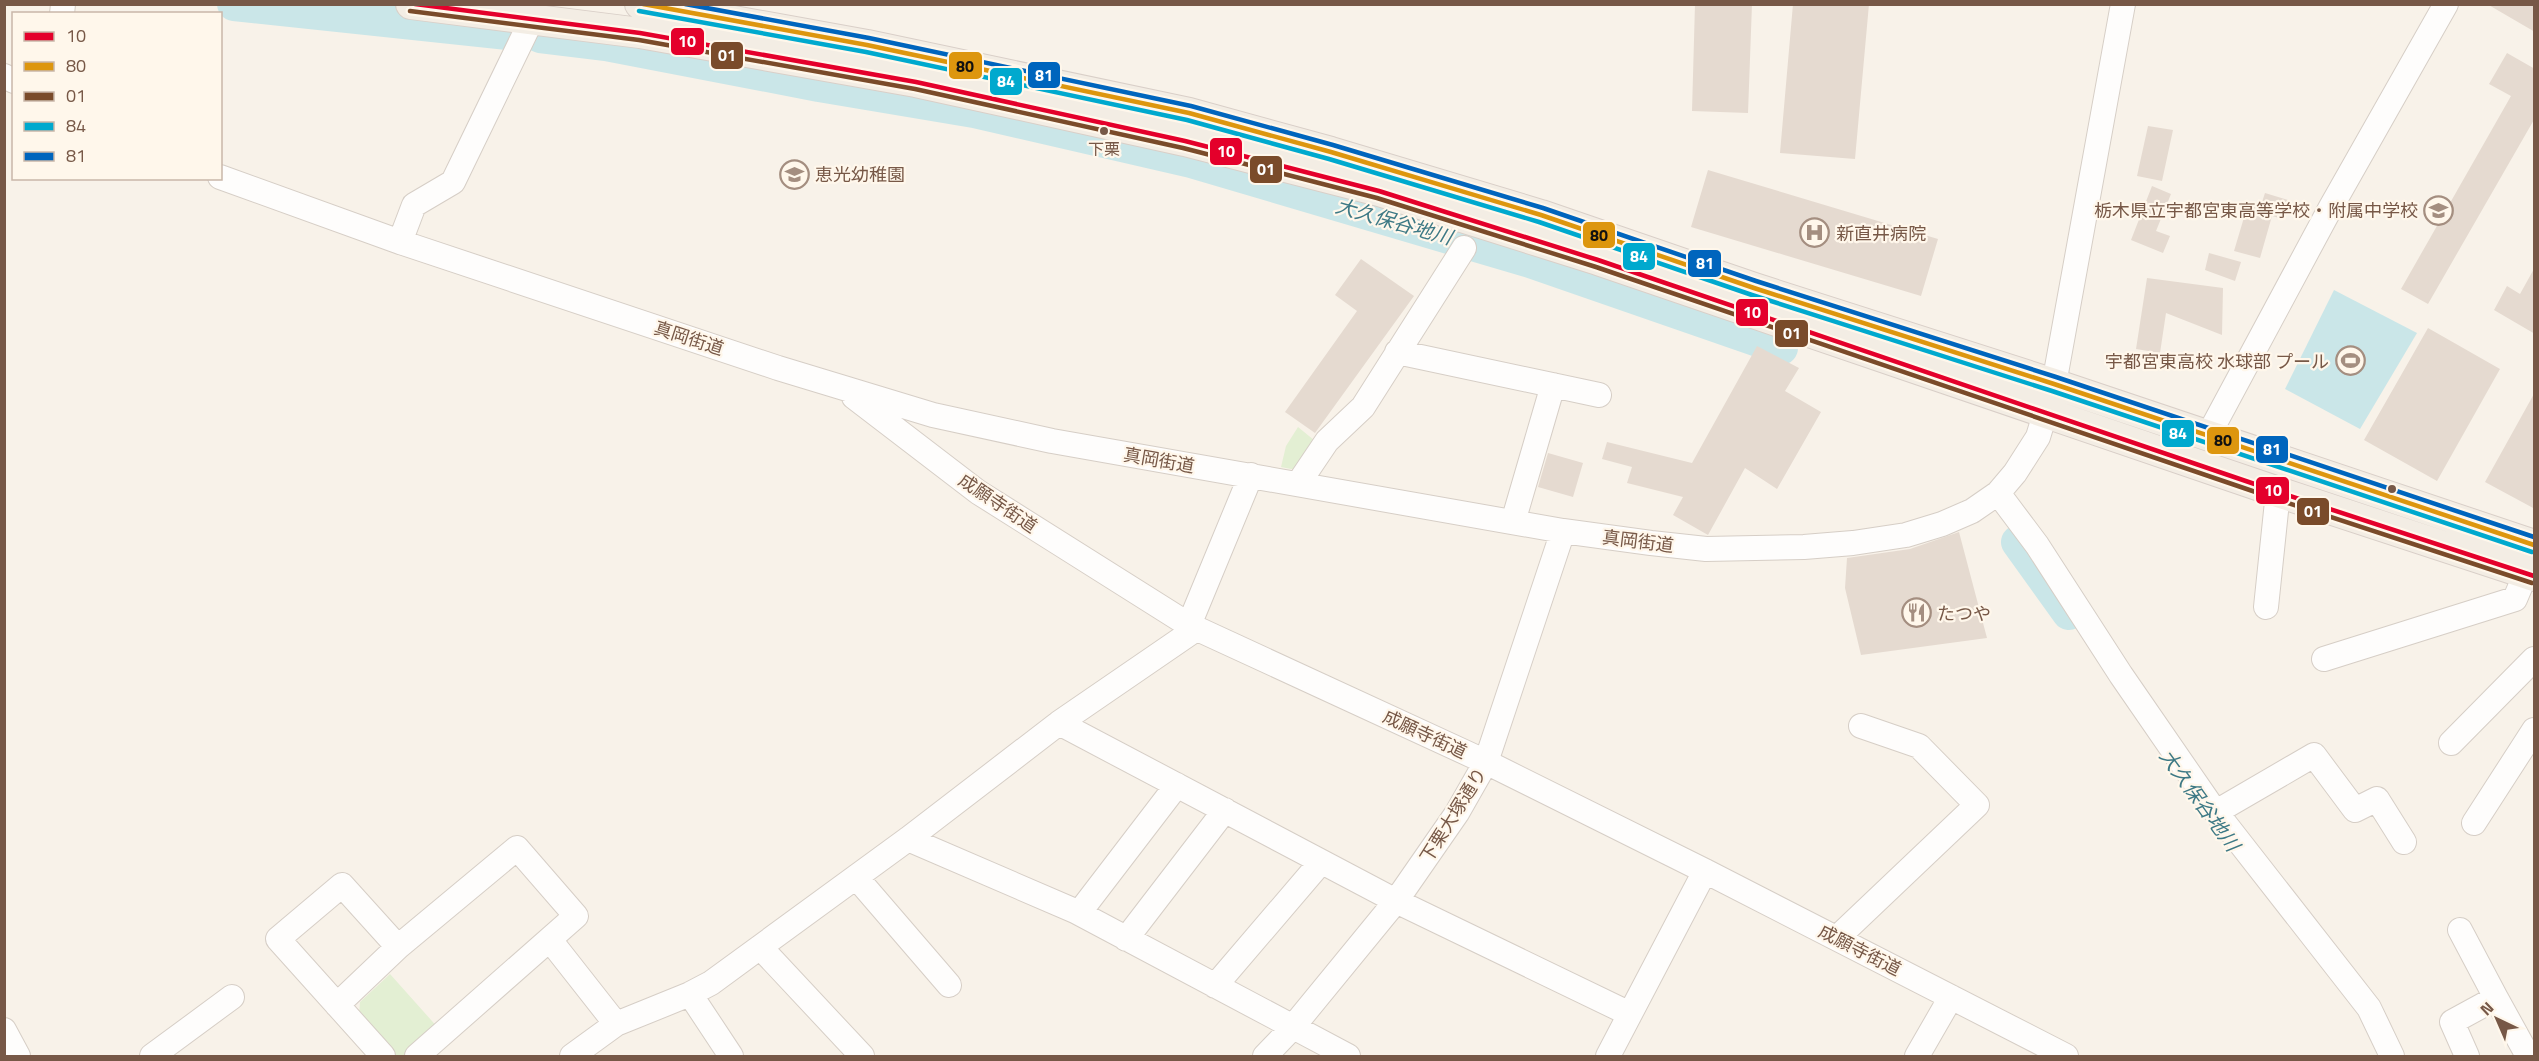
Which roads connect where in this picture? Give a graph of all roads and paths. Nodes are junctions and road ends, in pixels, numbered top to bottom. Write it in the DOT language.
graph roads {
  1 [pos="411,4"];
  2 [pos="640,4"];
  3 [pos="2123,4"];
  4 [pos="2446,4"];
  5 [pos="533,12"];
  6 [pos="222,178"];
  7 [pos="400,242"];
  8 [pos="1464,248"];
  9 [pos="1397,352"];
  10 [pos="2054,384"];
  11 [pos="1553,385"];
  12 [pos="840,387"];
  13 [pos="1599,394"];
  14 [pos="2046,413"];
  15 [pos="2208,436"];
  16 [pos="1251,475"];
  17 [pos="1298,484"];
  18 [pos="2278,492"];
  19 [pos="1998,494"];
  20 [pos="1513,522"];
  21 [pos="1563,531"];
  22 [pos="2532,560"];
  23 [pos="2266,607"];
  24 [pos="1192,627"];
  25 [pos="2324,659"];
  26 [pos="2535,659"];
  27 [pos="1059,723"];
  28 [pos="1861,726"];
  29 [pos="2535,730"];
  30 [pos="2451,743"];
  31 [pos="1486,762"];
  32 [pos="1177,785"];
  33 [pos="1225,810"];
  34 [pos="2216,812"];
  35 [pos="2474,823"];
  36 [pos="908,839"];
  37 [pos="2404,842"];
  38 [pos="1321,862"];
  39 [pos="1705,870"];
  40 [pos="856,877"];
  41 [pos="1396,901"];
  42 [pos="1079,913"];
  43 [pos="2460,930"];
  44 [pos="1837,938"];
  45 [pos="1126,939"];
  46 [pos="550,940"];
  47 [pos="398,947"];
  48 [pos="761,948"];
  49 [pos="949,986"];
  50 [pos="1215,986"];
  51 [pos="690,994"];
  52 [pos="232,996"];
  53 [pos="1950,997"];
  54 [pos="2496,998"];
  55 [pos="337,1005"];
  56 [pos="1630,1014"];
  57 [pos="616,1024"];
  58 [pos="1292,1028"];
  59 [pos="4,1030"];
  60 [pos="18,1056"];
  61 [pos="152,1056"];
  62 [pos="383,1056"];
  63 [pos="417,1056"];
  64 [pos="572,1056"];
  65 [pos="731,1056"];
  66 [pos="862,1056"];
  67 [pos="1265,1056"];
  68 [pos="1348,1056"];
  69 [pos="1608,1056"];
  70 [pos="1917,1056"];
  71 [pos="2066,1056"];
  72 [pos="2392,1056"];
  73 [pos="2467,1056"];
  74 [pos="2528,1056"];
  1 -- 5 [label="main road"];
  2 -- 10 [label="main road"];
  3 -- 10 [label="street, 真岡街道"];
  4 -- 15 [label="street"];
  5 -- 7 [label="street"];
  5 -- 14 [label="main road"];
  6 -- 7 [label="street, 真岡街道"];
  7 -- 12 [label="street, 真岡街道"];
  8 -- 9 [label="street"];
  9 -- 11 [label="street"];
  9 -- 17 [label="street"];
  10 -- 14 [label="street, 真岡街道"];
  10 -- 15 [label="main road"];
  11 -- 13 [label="street"];
  11 -- 20 [label="street"];
  12 -- 16 [label="street, 真岡街道"];
  12 -- 24 [label="street, 成願寺街道"];
  14 -- 18 [label="main road"];
  14 -- 19 [label="street, 真岡街道"];
  15 -- 22 [label="main road"];
  16 -- 17 [label="street, 真岡街道"];
  16 -- 24 [label="street"];
  17 -- 20 [label="street, 真岡街道"];
  18 -- 22 [label="main road"];
  18 -- 23 [label="street"];
  19 -- 21 [label="street, 真岡街道"];
  19 -- 34 [label="street"];
  20 -- 21 [label="street, 真岡街道"];
  21 -- 31 [label="street, 下栗大塚通り"];
  22 -- 25 [label="street"];
  24 -- 27 [label="street"];
  24 -- 31 [label="street, 成願寺街道"];
  26 -- 30 [label="street"];
  27 -- 32 [label="street"];
  27 -- 36 [label="street"];
  28 -- 44 [label="street"];
  29 -- 35 [label="street"];
  31 -- 39 [label="street, 成願寺街道"];
  31 -- 41 [label="street, 下栗大塚通り"];
  32 -- 33 [label="street"];
  32 -- 42 [label="street"];
  33 -- 38 [label="street"];
  33 -- 45 [label="street"];
  34 -- 37 [label="street"];
  34 -- 72 [label="street"];
  36 -- 40 [label="street"];
  36 -- 42 [label="street"];
  38 -- 41 [label="street"];
  38 -- 50 [label="street"];
  39 -- 44 [label="street, 成願寺街道"];
  39 -- 56 [label="street"];
  40 -- 48 [label="street"];
  40 -- 49 [label="street"];
  41 -- 56 [label="street"];
  41 -- 58 [label="street, 下栗大塚通り"];
  42 -- 45 [label="street"];
  43 -- 54 [label="street"];
  44 -- 53 [label="street, 成願寺街道"];
  45 -- 50 [label="street"];
  46 -- 47 [label="street"];
  46 -- 57 [label="street"];
  46 -- 63 [label="street"];
  47 -- 55 [label="street"];
  47 -- 55 [label="street"];
  48 -- 51 [label="street"];
  48 -- 66 [label="street"];
  50 -- 58 [label="street"];
  51 -- 57 [label="street"];
  51 -- 65 [label="street"];
  52 -- 61 [label="street"];
  53 -- 70 [label="street"];
  53 -- 71 [label="street, 成願寺街道"];
  54 -- 73 [label="street"];
  54 -- 74 [label="street"];
  55 -- 62 [label="street"];
  56 -- 69 [label="street"];
  57 -- 64 [label="street"];
  58 -- 67 [label="street, 下栗大塚通り"];
  58 -- 68 [label="street"];
  59 -- 60 [label="street"];
}
